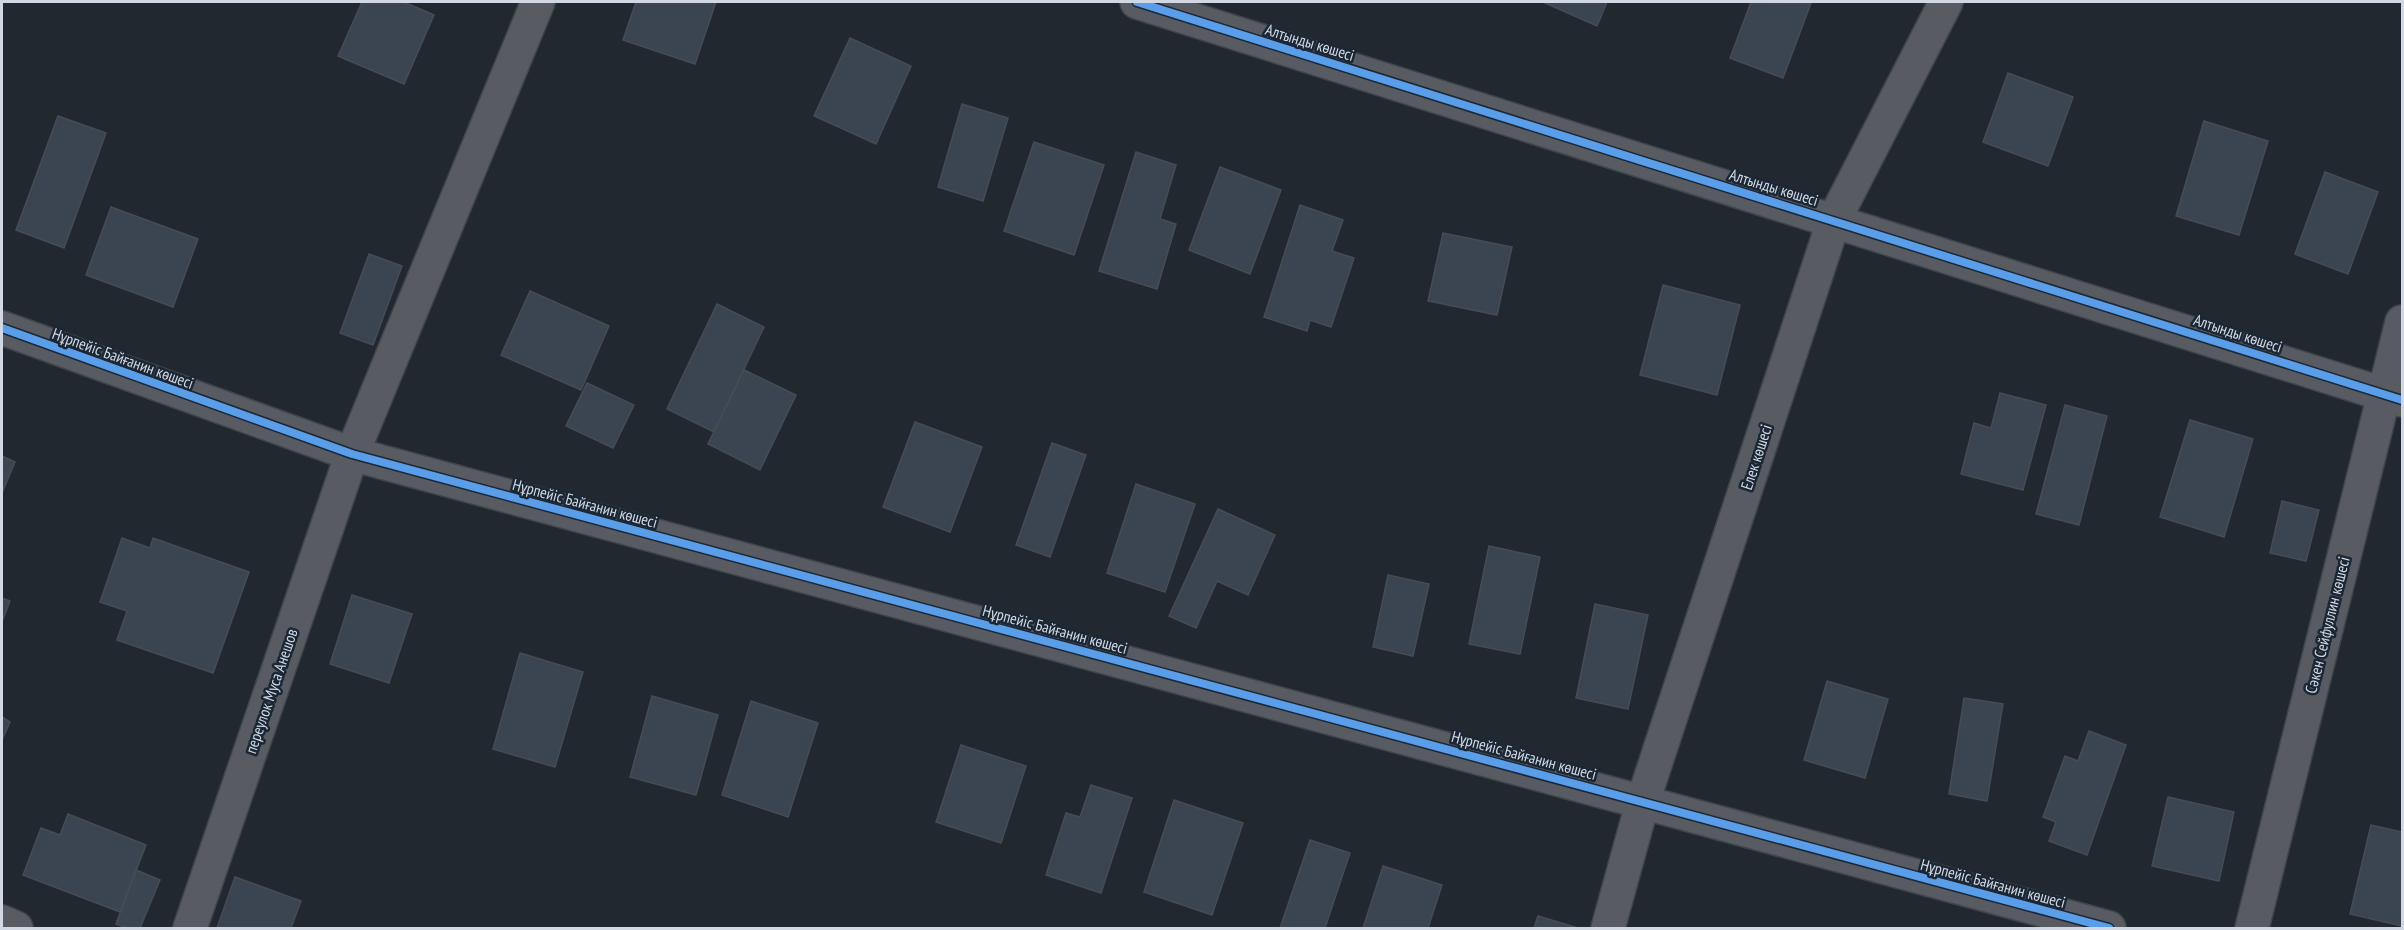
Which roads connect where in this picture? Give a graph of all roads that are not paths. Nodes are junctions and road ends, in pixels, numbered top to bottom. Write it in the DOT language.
graph roads {
  1 [pos="538,2"];
  2 [pos="1137,2"];
  3 [pos="1946,2"];
  4 [pos="1834,220"];
  5 [pos="2403,322"];
  6 [pos="2,328"];
  7 [pos="2394,397"];
  8 [pos="352,454"];
  9 [pos="1643,801"];
  10 [pos="2,922"];
  11 [pos="16,928"];
  12 [pos="190,928"];
  13 [pos="1608,928"];
  14 [pos="2109,928"];
  15 [pos="2252,928"];
  1 -- 8 [label="street, переулок Муса Анешов"];
  2 -- 4 [label="street, Алтынды көшесі"];
  3 -- 4 [label="street, Елек көшесі"];
  4 -- 7 [label="street, Алтынды көшесі"];
  4 -- 9 [label="street, Елек көшесі"];
  5 -- 7 [label="street, Сәкен Сейфуллин көшесі"];
  6 -- 8 [label="street, Нұрпейіс Байғанин көшесі"];
  7 -- 15 [label="street, Сәкен Сейфуллин көшесі"];
  8 -- 9 [label="street, Нұрпейіс Байғанин көшесі"];
  8 -- 12 [label="street, переулок Муса Анешов"];
  9 -- 13 [label="street, Елек көшесі"];
  9 -- 14 [label="street, Нұрпейіс Байғанин көшесі"];
  10 -- 11 [label="street"];
}
